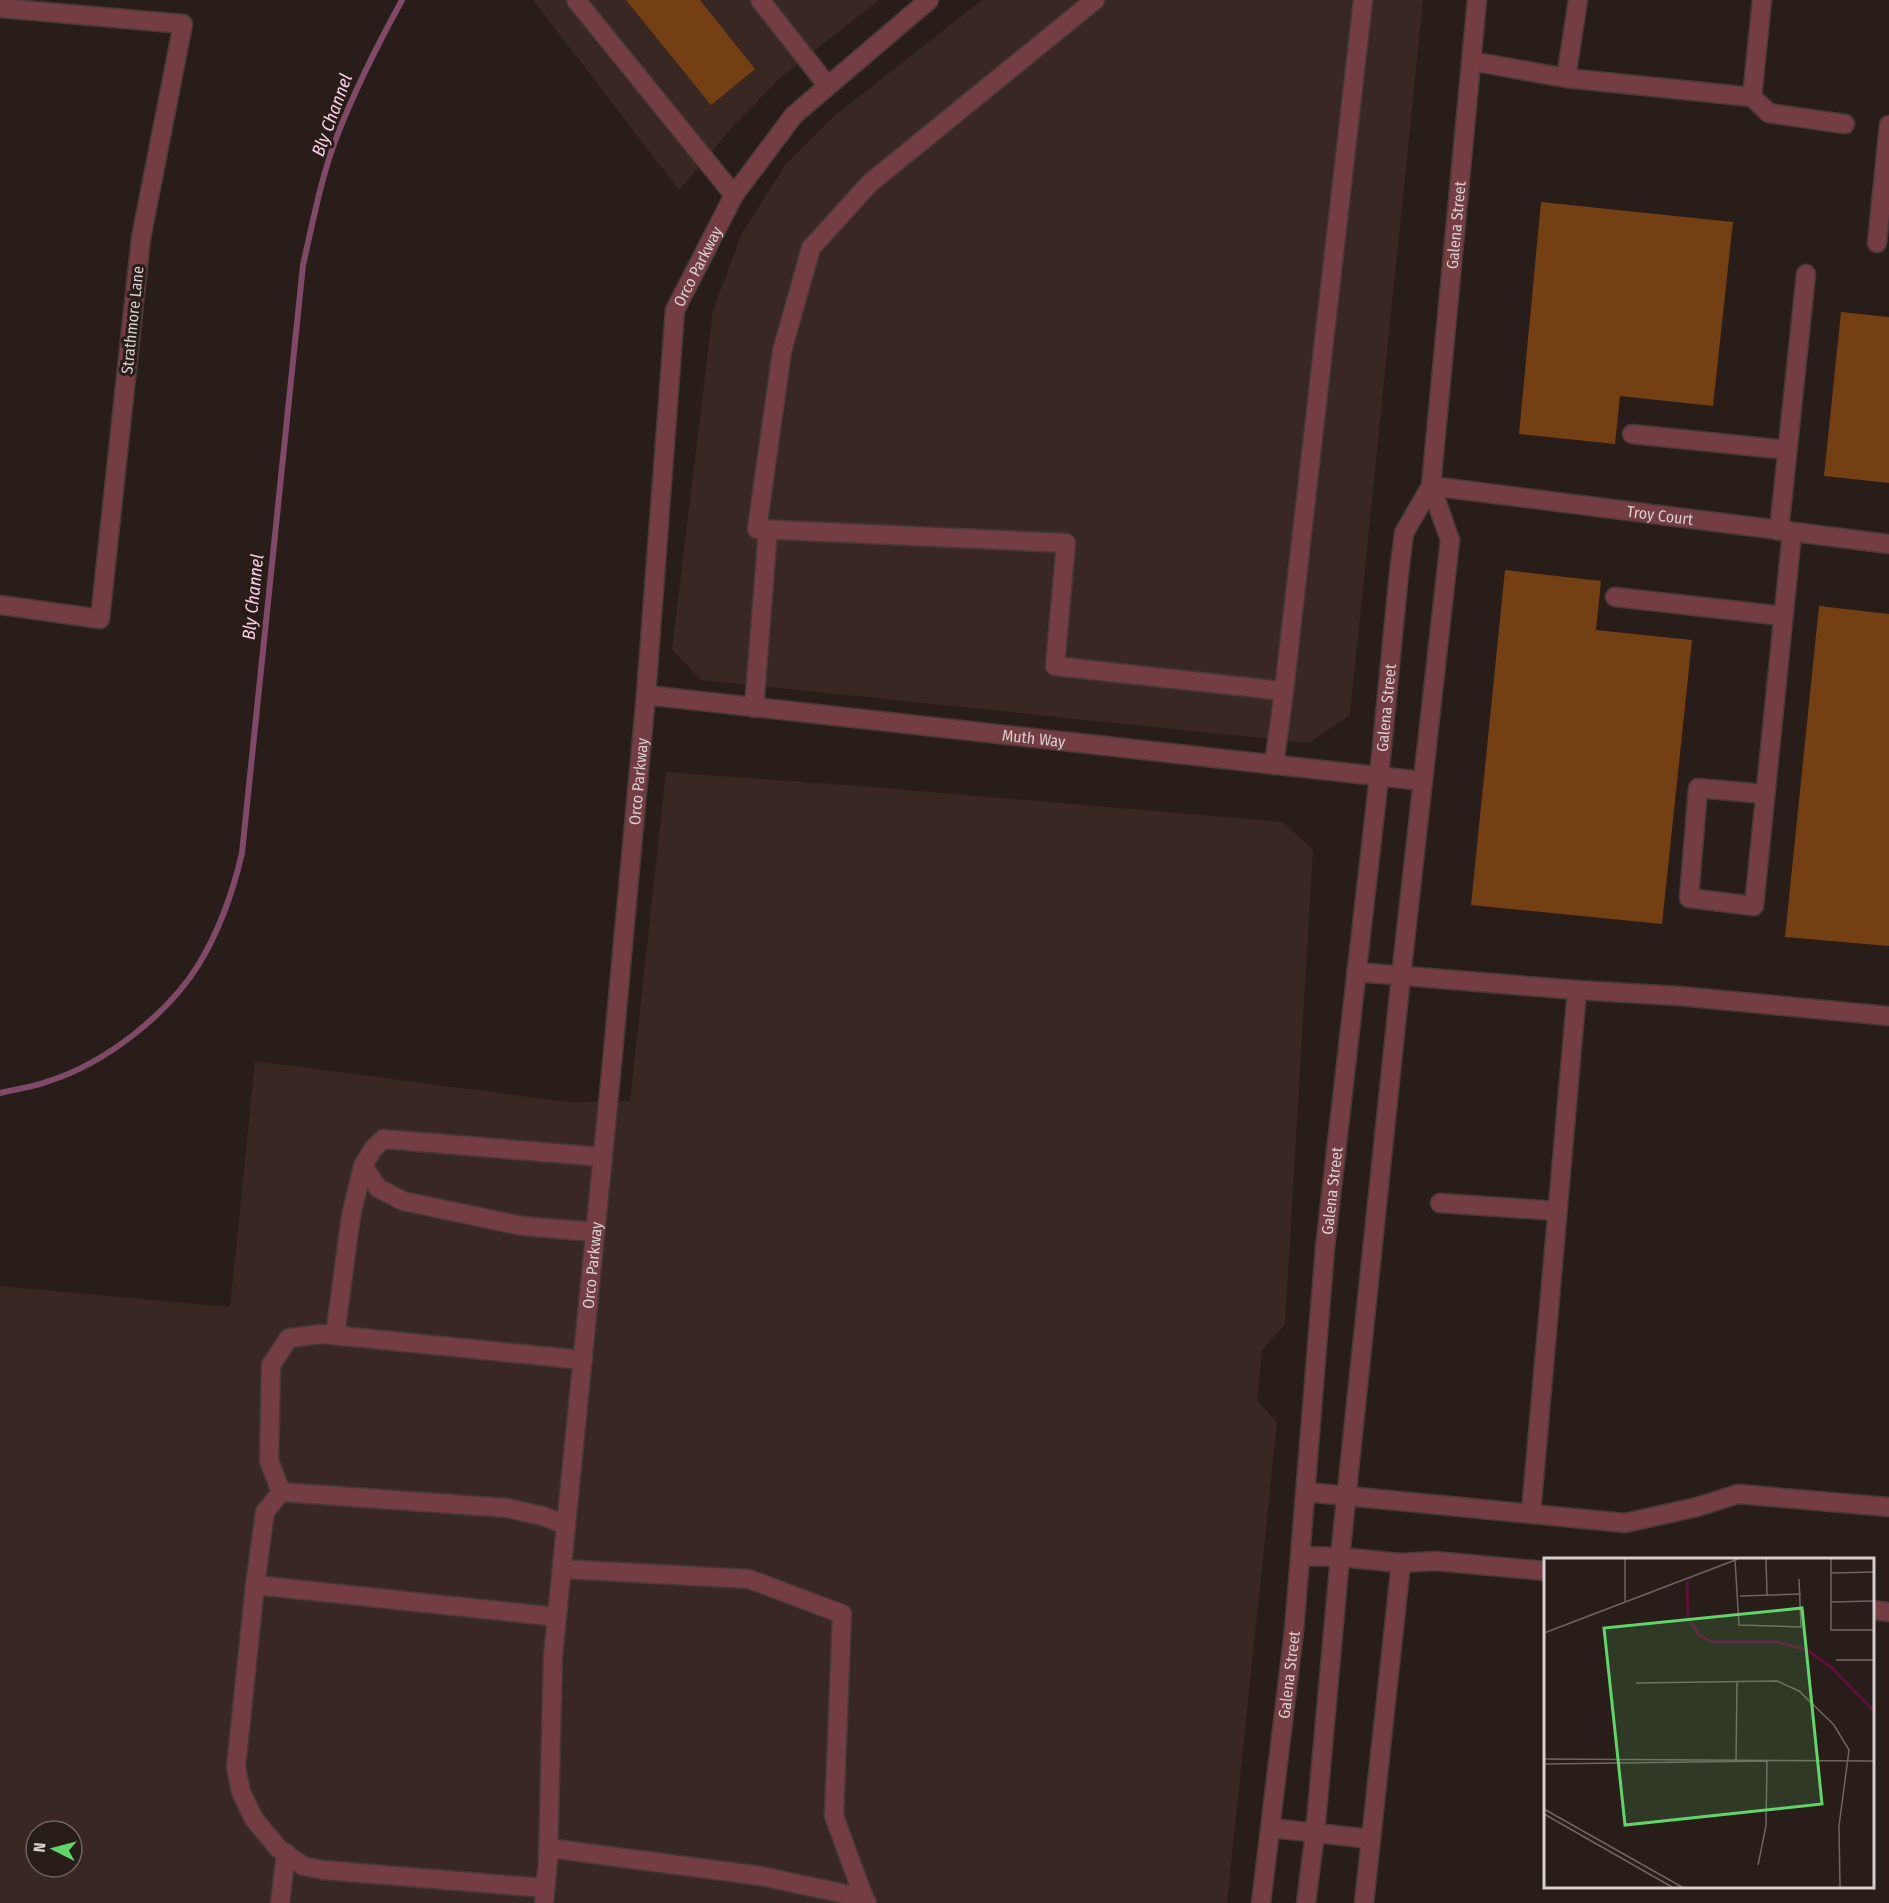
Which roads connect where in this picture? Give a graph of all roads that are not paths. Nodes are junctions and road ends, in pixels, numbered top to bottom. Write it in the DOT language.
graph roads {
  1 [pos="576,0"];
  2 [pos="760,0"];
  3 [pos="929,0"];
  4 [pos="1095,0"];
  5 [pos="1363,0"];
  6 [pos="1477,0"];
  7 [pos="1578,0"];
  8 [pos="1762,0"];
  9 [pos="0,8"];
  10 [pos="1471,61"];
  11 [pos="1566,78"];
  12 [pos="827,85"];
  13 [pos="1752,97"];
  14 [pos="1845,124"];
  15 [pos="1889,125"];
  16 [pos="734,195"];
  17 [pos="1877,243"];
  18 [pos="1806,274"];
  19 [pos="1632,434"];
  20 [pos="1787,450"];
  21 [pos="1431,486"];
  22 [pos="768,530"];
  23 [pos="1785,532"];
  24 [pos="1889,544"];
  25 [pos="1615,597"];
  26 [pos="0,605"];
  27 [pos="1783,616"];
  28 [pos="1284,691"];
  29 [pos="646,695"];
  30 [pos="754,708"];
  31 [pos="1274,765"];
  32 [pos="1379,777"];
  33 [pos="1422,782"];
  34 [pos="1765,794"];
  35 [pos="1356,972"];
  36 [pos="1401,976"];
  37 [pos="1577,990"];
  38 [pos="1889,1016"];
  39 [pos="603,1157"];
  40 [pos="363,1166"];
  41 [pos="1440,1203"];
  42 [pos="1557,1211"];
  43 [pos="595,1232"];
  44 [pos="335,1335"];
  45 [pos="583,1360"];
  46 [pos="281,1492"];
  47 [pos="1306,1492"];
  48 [pos="1347,1496"];
  49 [pos="1889,1507"];
  50 [pos="1531,1513"];
  51 [pos="566,1525"];
  52 [pos="1300,1556"];
  53 [pos="1340,1557"];
  54 [pos="1401,1563"];
  55 [pos="562,1569"];
  56 [pos="1544,1571"];
  57 [pos="255,1585"];
  58 [pos="1874,1610"];
  59 [pos="1889,1612"];
  60 [pos="557,1617"];
  61 [pos="1271,1828"];
  62 [pos="1315,1833"];
  63 [pos="1371,1839"];
  64 [pos="548,1848"];
  65 [pos="286,1853"];
  66 [pos="545,1895"];
  67 [pos="866,1901"];
  68 [pos="280,1903"];
  69 [pos="1262,1903"];
  70 [pos="1306,1903"];
  71 [pos="1364,1903"];
  1 -- 16 [label="street"];
  2 -- 12 [label="street"];
  3 -- 12 [label="street, Orco Parkway"];
  4 -- 22 [label="street"];
  5 -- 28 [label="street"];
  6 -- 10 [label="street, Galena Street"];
  7 -- 11 [label="street"];
  8 -- 13 [label="street"];
  9 -- 26 [label="street, Strathmore Lane"];
  10 -- 11 [label="street"];
  10 -- 21 [label="street, Galena Street"];
  11 -- 13 [label="street"];
  12 -- 16 [label="street, Orco Parkway"];
  13 -- 14 [label="street"];
  15 -- 17 [label="street"];
  16 -- 29 [label="street, Orco Parkway"];
  18 -- 20 [label="street"];
  19 -- 20 [label="street"];
  20 -- 23 [label="street"];
  21 -- 23 [label="street, Troy Court"];
  21 -- 32 [label="street, Galena Street"];
  21 -- 33 [label="street, Galena Street"];
  22 -- 28 [label="street"];
  22 -- 30 [label="street"];
  23 -- 24 [label="street, Troy Court"];
  23 -- 27 [label="street"];
  25 -- 27 [label="street"];
  27 -- 34 [label="street"];
  28 -- 31 [label="street"];
  29 -- 30 [label="street, Muth Way"];
  29 -- 39 [label="street, Orco Parkway"];
  30 -- 31 [label="street, Muth Way"];
  31 -- 32 [label="street, Muth Way"];
  32 -- 33 [label="street, Muth Way"];
  32 -- 35 [label="street, Galena Street"];
  33 -- 36 [label="street, Galena Street"];
  34 -- 34 [label="street"];
  35 -- 36 [label="street"];
  35 -- 47 [label="street, Galena Street"];
  36 -- 37 [label="street"];
  36 -- 48 [label="street, Galena Street"];
  37 -- 38 [label="street"];
  37 -- 42 [label="street"];
  39 -- 40 [label="street"];
  39 -- 43 [label="street, Orco Parkway"];
  40 -- 43 [label="street"];
  40 -- 44 [label="street"];
  41 -- 42 [label="street"];
  42 -- 50 [label="street"];
  43 -- 45 [label="street, Orco Parkway"];
  44 -- 45 [label="street"];
  44 -- 46 [label="street"];
  45 -- 51 [label="street, Orco Parkway"];
  46 -- 51 [label="street"];
  46 -- 57 [label="street"];
  47 -- 48 [label="street"];
  47 -- 52 [label="street, Galena Street"];
  48 -- 50 [label="street"];
  48 -- 53 [label="street, Galena Street"];
  49 -- 50 [label="street"];
  51 -- 55 [label="street, Orco Parkway"];
  52 -- 53 [label="street"];
  52 -- 61 [label="street, Galena Street"];
  53 -- 54 [label="street"];
  53 -- 62 [label="street, Galena Street"];
  54 -- 56 [label="street"];
  54 -- 63 [label="street"];
  55 -- 60 [label="street, Orco Parkway"];
  55 -- 67 [label="street"];
  57 -- 60 [label="street"];
  57 -- 65 [label="street"];
  58 -- 59 [label="street"];
  60 -- 64 [label="street, Orco Parkway"];
  61 -- 62 [label="street"];
  61 -- 69 [label="street, Galena Street"];
  62 -- 63 [label="street"];
  62 -- 70 [label="street, Galena Street"];
  63 -- 71 [label="street"];
  64 -- 66 [label="street, Orco Parkway"];
  64 -- 67 [label="street"];
  65 -- 66 [label="street"];
  65 -- 68 [label="street"];
}
